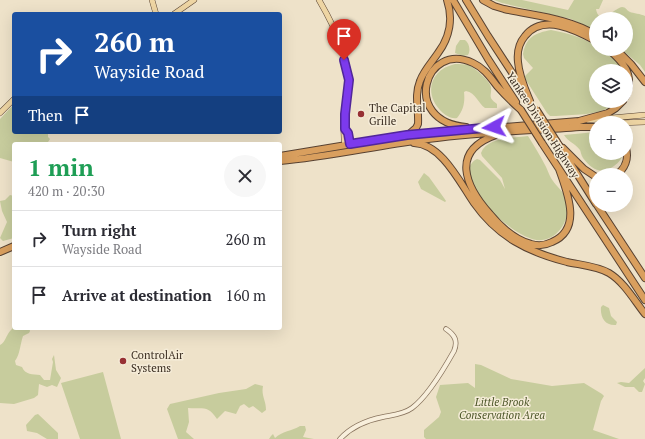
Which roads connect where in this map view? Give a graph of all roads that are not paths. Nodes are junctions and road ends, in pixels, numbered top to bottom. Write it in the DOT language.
graph roads {
  1 [pos="152,0"];
  2 [pos="194,0"];
  3 [pos="319,0"];
  4 [pos="446,0"];
  5 [pos="453,0"];
  6 [pos="466,0"];
  7 [pos="483,0"];
  8 [pos="155,12"];
  9 [pos="177,12"];
  10 [pos="589,32"];
  11 [pos="589,38"];
  12 [pos="616,56"];
  13 [pos="623,56"];
  14 [pos="623,64"];
  15 [pos="645,82"];
  16 [pos="12,101"];
  17 [pos="530,101"];
  18 [pos="616,108"];
  19 [pos="521,110"];
  20 [pos="0,113"];
  21 [pos="645,115"];
  22 [pos="633,122"];
  23 [pos="645,122"];
  24 [pos="580,124"];
  25 [pos="589,125"];
  26 [pos="479,128"];
  27 [pos="508,132"];
  28 [pos="407,135"];
  29 [pos="404,142"];
  30 [pos="557,142"];
  31 [pos="348,148"];
  32 [pos="282,156"];
  33 [pos="282,161"];
  34 [pos="559,169"];
  35 [pos="589,172"];
  36 [pos="589,193"];
  37 [pos="601,212"];
  38 [pos="12,247"];
  39 [pos="0,252"];
  40 [pos="645,278"];
  41 [pos="645,300"];
  42 [pos="645,314"];
  43 [pos="446,329"];
  44 [pos="340,439"];
  1 -- 8 [label="main road"];
  2 -- 9 [label="main road"];
  3 -- 31 [label="main road"];
  4 -- 28 [label="highway"];
  5 -- 19 [label="highway, Yankee Division Highway"];
  6 -- 17 [label="highway, Yankee Division Highway"];
  7 -- 10 [label="highway"];
  11 -- 17 [label="highway"];
  12 -- 14 [label="highway"];
  13 -- 15 [label="highway"];
  16 -- 20 [label="main road"];
  17 -- 30 [label="highway, Yankee Division Highway, bridge"];
  18 -- 24 [label="highway"];
  19 -- 26 [label="highway"];
  19 -- 34 [label="highway, Yankee Division Highway, bridge"];
  21 -- 24 [label="main road"];
  22 -- 23 [label="main road"];
  24 -- 25 [label="highway"];
  24 -- 26 [label="highway"];
  24 -- 27 [label="highway"];
  26 -- 28 [label="highway"];
  27 -- 29 [label="highway"];
  27 -- 34 [label="highway"];
  28 -- 31 [label="highway"];
  29 -- 31 [label="highway"];
  29 -- 42 [label="highway"];
  30 -- 35 [label="highway"];
  30 -- 36 [label="highway, Yankee Division Highway"];
  31 -- 32 [label="highway"];
  31 -- 33 [label="highway"];
  34 -- 41 [label="highway, Yankee Division Highway"];
  37 -- 40 [label="highway, Yankee Division Highway"];
  38 -- 39 [label="highway"];
  43 -- 44 [label="street"];
}
